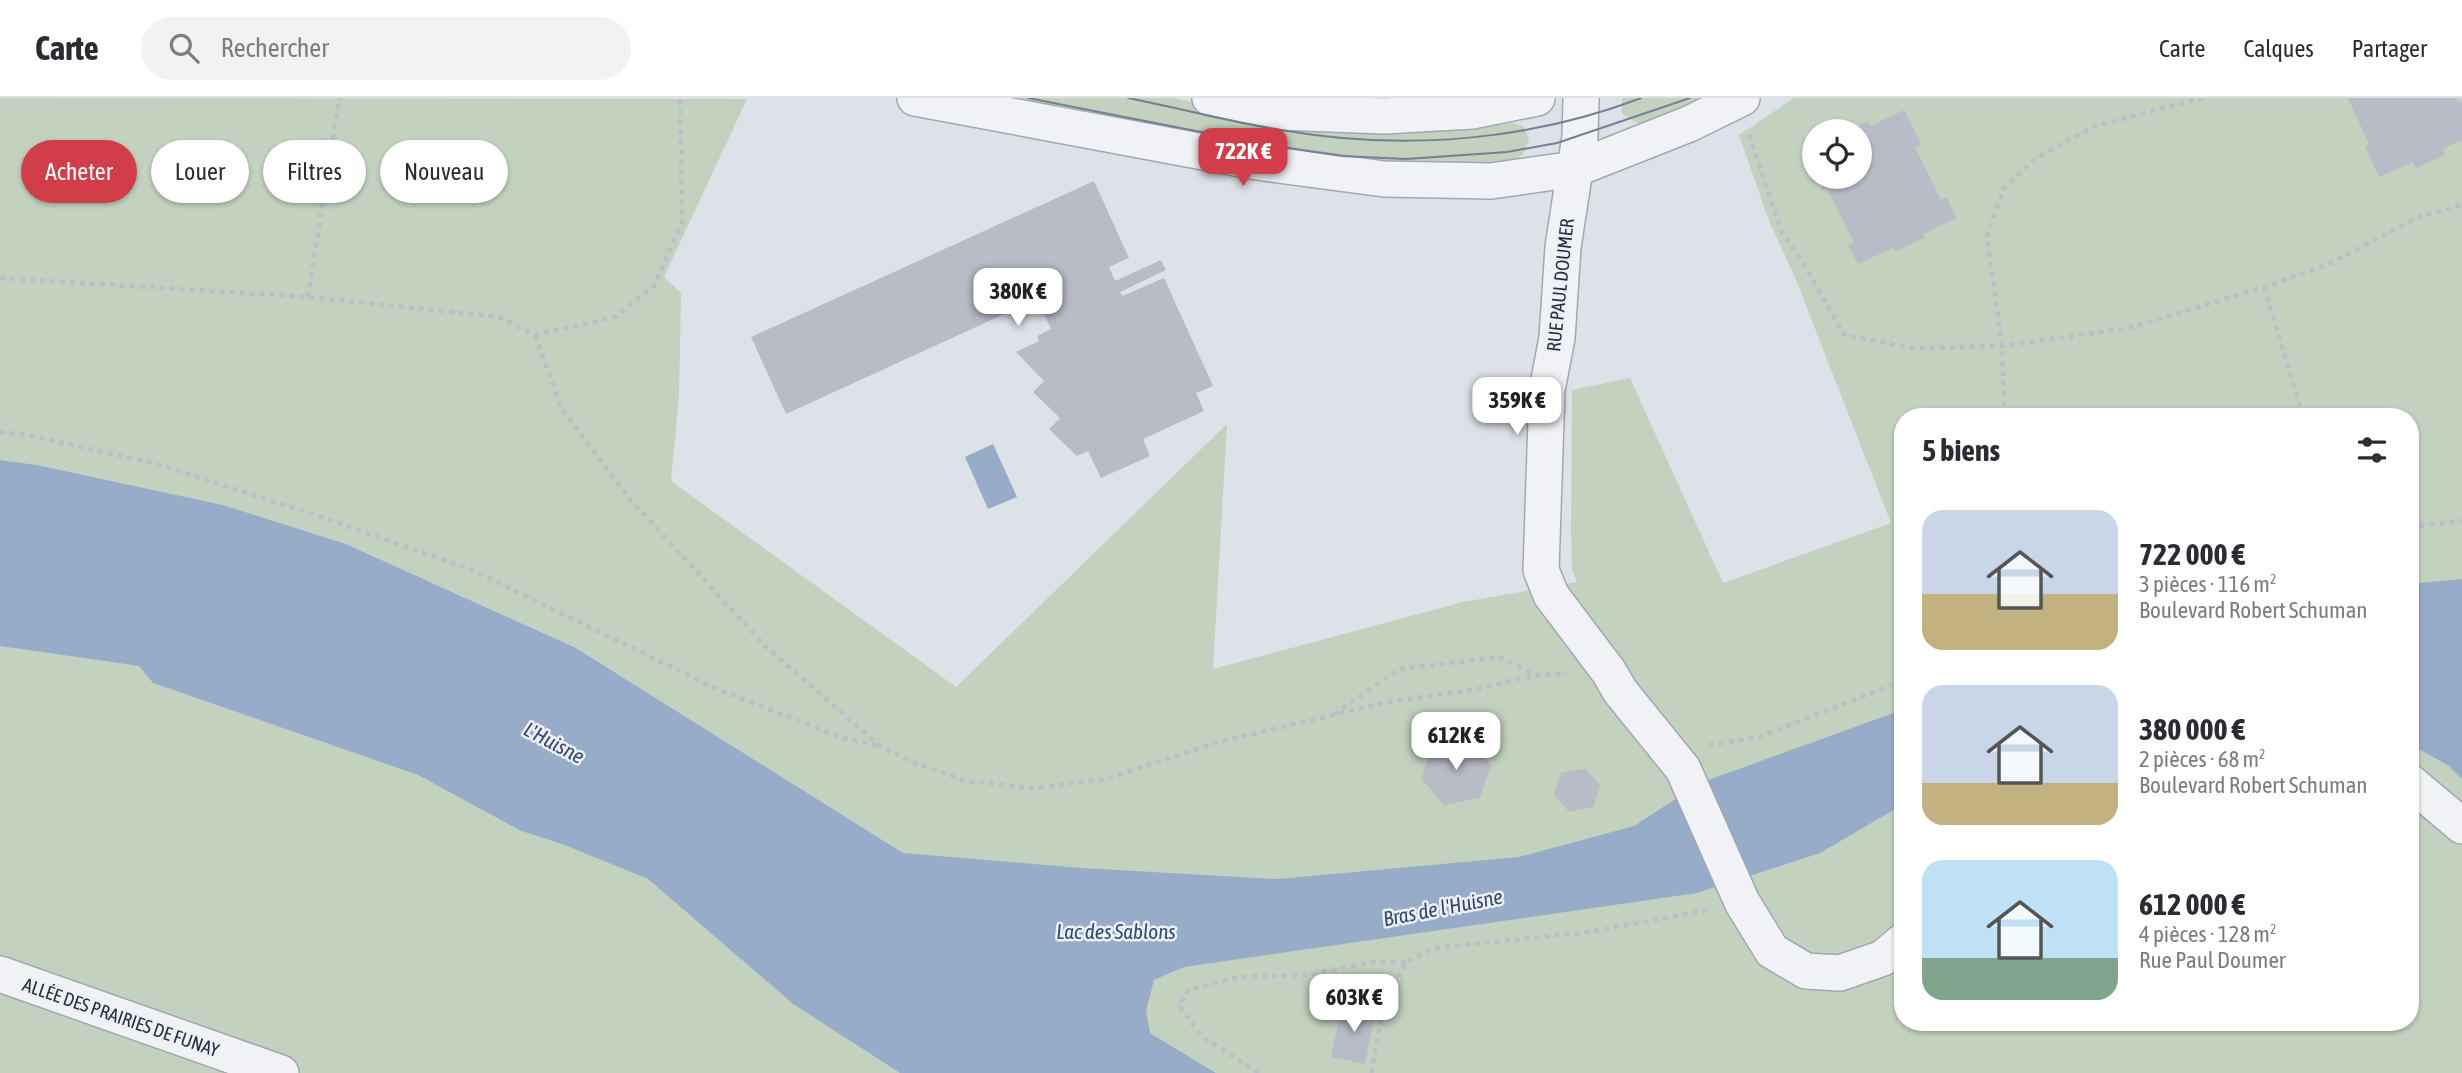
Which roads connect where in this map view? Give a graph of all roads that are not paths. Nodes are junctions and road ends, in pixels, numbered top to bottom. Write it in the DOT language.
graph roads {
  1 [pos="915,98"];
  2 [pos="1210,98"];
  3 [pos="1538,98"];
  4 [pos="1581,98"];
  5 [pos="1740,99"];
  6 [pos="1575,169"];
  7 [pos="2419,790"];
  8 [pos="2462,826"];
  9 [pos="1894,948"];
  10 [pos="0,974"];
  11 [pos="281,1073"];
  1 -- 6 [label="street"];
  2 -- 3 [label="street"];
  4 -- 6 [label="street, RUE PAUL DOUMER"];
  5 -- 6 [label="street"];
  6 -- 9 [label="street, RUE PAUL DOUMER"];
  7 -- 8 [label="street"];
  10 -- 11 [label="street, ALLÉE DES PRAIRIES DE FUNAY"];
}
